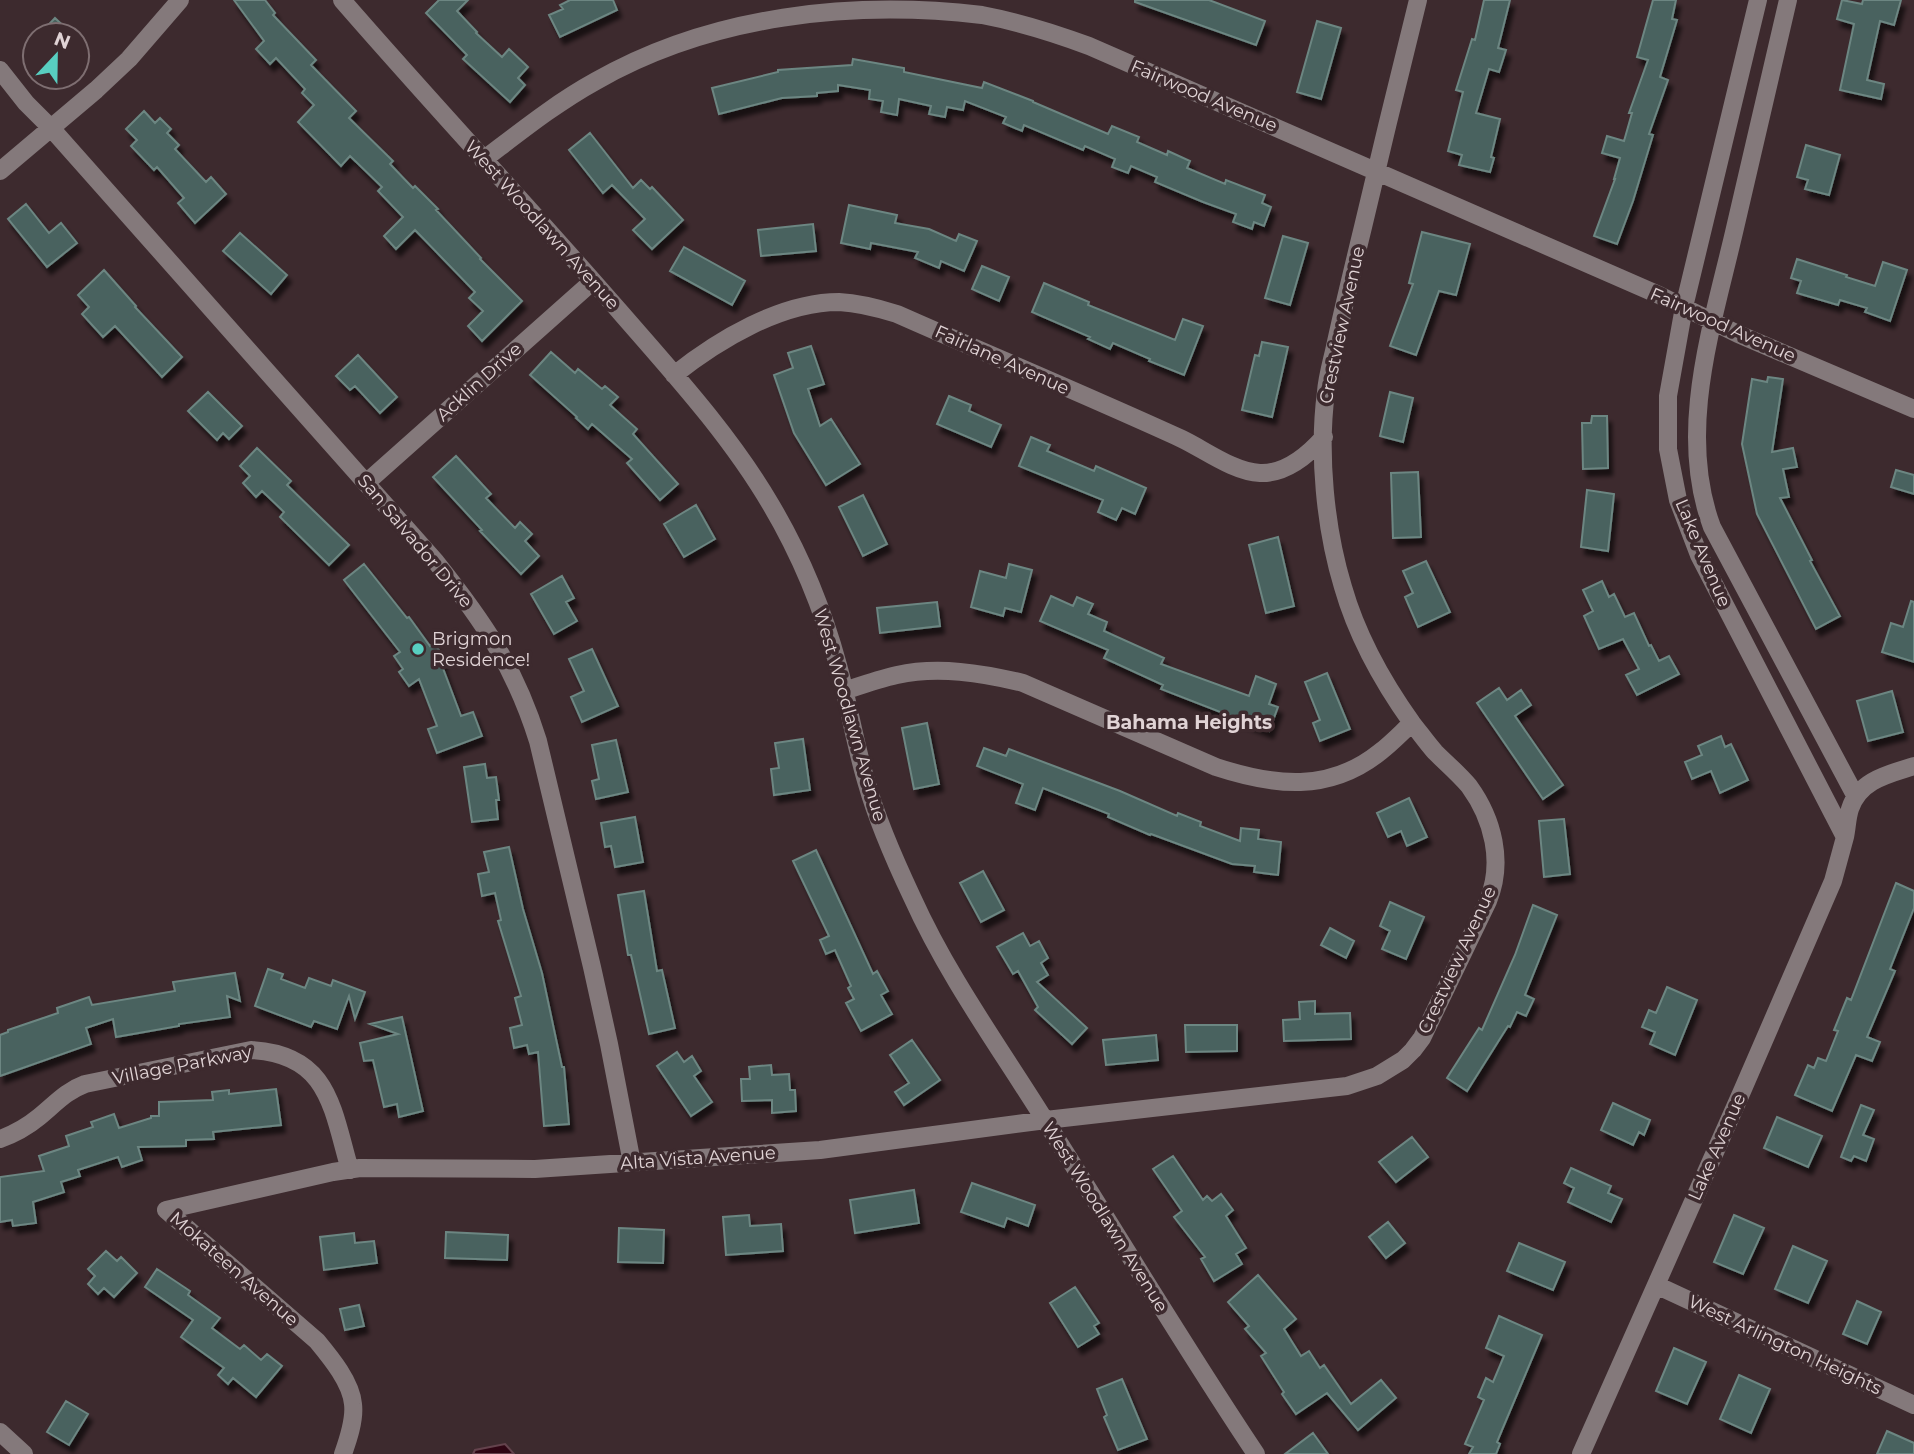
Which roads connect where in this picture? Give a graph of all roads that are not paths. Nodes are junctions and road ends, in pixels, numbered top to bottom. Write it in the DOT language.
graph roads {
  1 [pos="180,0"];
  2 [pos="342,0"];
  3 [pos="1418,0"];
  4 [pos="1758,0"];
  5 [pos="1788,0"];
  6 [pos="0,70"];
  7 [pos="51,128"];
  8 [pos="483,160"];
  9 [pos="0,171"];
  10 [pos="1376,171"];
  11 [pos="593,281"];
  12 [pos="1684,307"];
  13 [pos="1713,321"];
  14 [pos="674,375"];
  15 [pos="1914,409"];
  16 [pos="1324,437"];
  17 [pos="366,483"];
  18 [pos="844,691"];
  19 [pos="1412,723"];
  20 [pos="1914,766"];
  21 [pos="1856,797"];
  22 [pos="1845,837"];
  23 [pos="1046,1121"];
  24 [pos="0,1139"];
  25 [pos="632,1163"];
  26 [pos="350,1170"];
  27 [pos="1656,1285"];
  28 [pos="1914,1405"];
  29 [pos="0,1432"];
  30 [pos="24,1454"];
  31 [pos="343,1454"];
  32 [pos="1256,1454"];
  33 [pos="1581,1454"];
  1 -- 7 [label="street"];
  2 -- 8 [label="street, West Woodlawn Avenue"];
  3 -- 10 [label="street, Crestview Avenue"];
  4 -- 12 [label="street, Lake Avenue"];
  5 -- 13 [label="street, Lake Avenue"];
  6 -- 7 [label="street, San Salvador Drive"];
  7 -- 9 [label="street"];
  7 -- 17 [label="street, San Salvador Drive"];
  8 -- 10 [label="street, Fairwood Avenue"];
  8 -- 11 [label="street, West Woodlawn Avenue"];
  10 -- 12 [label="street, Fairwood Avenue"];
  10 -- 16 [label="street, Crestview Avenue"];
  11 -- 14 [label="street, West Woodlawn Avenue"];
  11 -- 17 [label="street, Acklin Drive"];
  12 -- 13 [label="street, Fairwood Avenue"];
  12 -- 22 [label="street, Lake Avenue"];
  13 -- 15 [label="street, Fairwood Avenue"];
  13 -- 21 [label="street, Lake Avenue"];
  14 -- 16 [label="street, Fairlane Avenue"];
  14 -- 18 [label="street, West Woodlawn Avenue"];
  16 -- 19 [label="street, Crestview Avenue"];
  17 -- 25 [label="street, San Salvador Drive"];
  18 -- 19 [label="street"];
  18 -- 23 [label="street, West Woodlawn Avenue"];
  19 -- 23 [label="street, Crestview Avenue"];
  20 -- 21 [label="street"];
  21 -- 22 [label="street, Lake Avenue"];
  22 -- 27 [label="street, Lake Avenue"];
  23 -- 25 [label="street, Alta Vista Avenue"];
  23 -- 32 [label="street, West Woodlawn Avenue"];
  24 -- 26 [label="street, Village Parkway"];
  25 -- 26 [label="street, Alta Vista Avenue"];
  26 -- 31 [label="street, Mokateen Avenue"];
  27 -- 28 [label="street, West Arlington Heights"];
  27 -- 33 [label="street, Lake Avenue"];
  29 -- 30 [label="street"];
}
